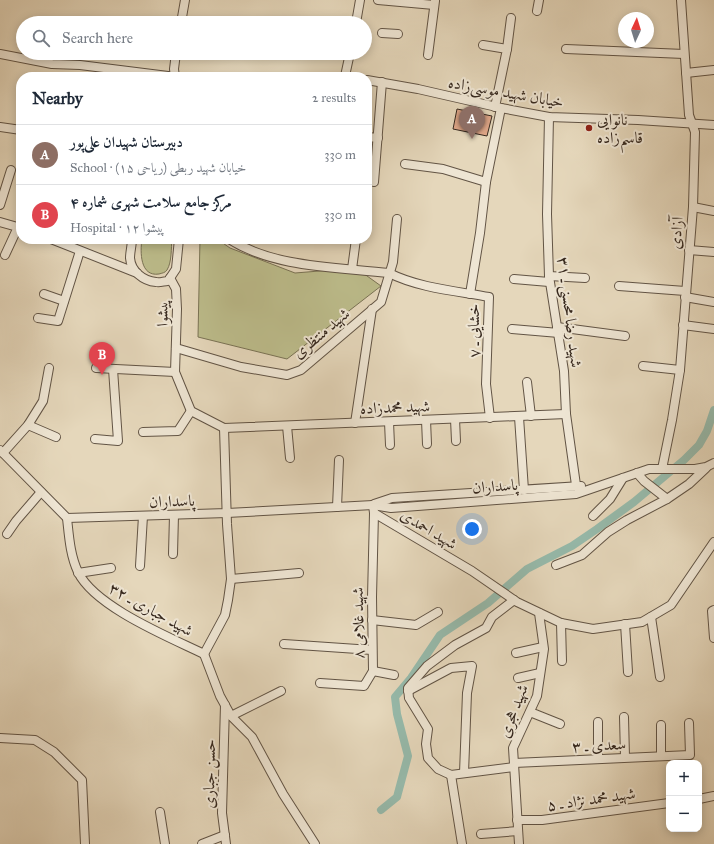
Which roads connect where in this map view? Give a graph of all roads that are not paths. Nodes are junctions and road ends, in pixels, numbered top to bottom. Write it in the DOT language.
graph roads {
  1 [pos="185,0"];
  2 [pos="360,0"];
  3 [pos="378,0"];
  4 [pos="539,0"];
  5 [pos="681,0"];
  6 [pos="400,1"];
  7 [pos="434,2"];
  8 [pos="537,11"];
  9 [pos="182,16"];
  10 [pos="357,16"];
  11 [pos="511,18"];
  12 [pos="382,33"];
  13 [pos="398,34"];
  14 [pos="483,45"];
  15 [pos="507,49"];
  16 [pos="566,49"];
  17 [pos="0,54"];
  18 [pos="684,54"];
  19 [pos="428,55"];
  20 [pos="16,57"];
  21 [pos="32,60"];
  22 [pos="174,60"];
  23 [pos="349,60"];
  24 [pos="714,70"];
  25 [pos="144,72"];
  26 [pos="172,72"];
  27 [pos="347,72"];
  28 [pos="686,73"];
  29 [pos="372,81"];
  30 [pos="382,82"];
  31 [pos="498,108"];
  32 [pos="548,117"];
  33 [pos="691,124"];
  34 [pos="714,125"];
  35 [pos="0,127"];
  36 [pos="16,129"];
  37 [pos="372,137"];
  38 [pos="378,138"];
  39 [pos="405,164"];
  40 [pos="11,170"];
  41 [pos="374,182"];
  42 [pos="486,182"];
  43 [pos="0,205"];
  44 [pos="693,207"];
  45 [pos="714,211"];
  46 [pos="397,219"];
  47 [pos="0,222"];
  48 [pos="16,227"];
  49 [pos="16,235"];
  50 [pos="63,244"];
  51 [pos="131,244"];
  52 [pos="179,244"];
  53 [pos="237,244"];
  54 [pos="355,244"];
  55 [pos="689,250"];
  56 [pos="80,251"];
  57 [pos="714,252"];
  58 [pos="5,255"];
  59 [pos="352,269"];
  60 [pos="137,273"];
  61 [pos="389,273"];
  62 [pos="170,278"];
  63 [pos="585,278"];
  64 [pos="514,279"];
  65 [pos="549,279"];
  66 [pos="619,286"];
  67 [pos="44,294"];
  68 [pos="470,294"];
  69 [pos="685,294"];
  70 [pos="64,301"];
  71 [pos="714,302"];
  72 [pos="372,308"];
  73 [pos="38,318"];
  74 [pos="684,325"];
  75 [pos="714,329"];
  76 [pos="512,330"];
  77 [pos="558,330"];
  78 [pos="625,336"];
  79 [pos="176,348"];
  80 [pos="643,366"];
  81 [pos="49,368"];
  82 [pos="96,368"];
  83 [pos="113,369"];
  84 [pos="680,370"];
  85 [pos="175,372"];
  86 [pos="527,382"];
  87 [pos="191,411"];
  88 [pos="566,414"];
  89 [pos="531,416"];
  90 [pos="519,417"];
  91 [pos="490,418"];
  92 [pos="455,419"];
  93 [pos="426,420"];
  94 [pos="389,422"];
  95 [pos="355,423"];
  96 [pos="28,425"];
  97 [pos="287,426"];
  98 [pos="224,428"];
  99 [pos="143,432"];
  100 [pos="56,437"];
  101 [pos="95,439"];
  102 [pos="456,441"];
  103 [pos="427,444"];
  104 [pos="390,445"];
  105 [pos="1,451"];
  106 [pos="290,458"];
  107 [pos="338,460"];
  108 [pos="714,463"];
  109 [pos="706,467"];
  110 [pos="665,469"];
  111 [pos="637,473"];
  112 [pos="623,478"];
  113 [pos="576,485"];
  114 [pos="594,487"];
  115 [pos="524,490"];
  116 [pos="41,492"];
  117 [pos="667,499"];
  118 [pos="337,507"];
  119 [pos="374,509"];
  120 [pos="227,513"];
  121 [pos="174,514"];
  122 [pos="143,516"];
  123 [pos="593,516"];
  124 [pos="67,518"];
  125 [pos="8,534"];
  126 [pos="714,542"];
  127 [pos="173,554"];
  128 [pos="556,565"];
  129 [pos="140,566"];
  130 [pos="111,568"];
  131 [pos="78,573"];
  132 [pos="299,573"];
  133 [pos="231,579"];
  134 [pos="512,598"];
  135 [pos="714,610"];
  136 [pos="438,612"];
  137 [pos="539,613"];
  138 [pos="651,617"];
  139 [pos="372,620"];
  140 [pos="561,624"];
  141 [pos="625,624"];
  142 [pos="714,638"];
  143 [pos="284,644"];
  144 [pos="544,646"];
  145 [pos="372,650"];
  146 [pos="516,653"];
  147 [pos="204,654"];
  148 [pos="562,661"];
  149 [pos="373,671"];
  150 [pos="628,672"];
  151 [pos="540,673"];
  152 [pos="394,675"];
  153 [pos="518,678"];
  154 [pos="660,678"];
  155 [pos="320,683"];
  156 [pos="281,691"];
  157 [pos="408,691"];
  158 [pos="225,704"];
  159 [pos="530,712"];
  160 [pos="231,716"];
  161 [pos="624,717"];
  162 [pos="598,722"];
  163 [pos="689,723"];
  164 [pos="560,724"];
  165 [pos="661,725"];
  166 [pos="0,738"];
  167 [pos="662,756"];
  168 [pos="625,757"];
  169 [pos="598,759"];
  170 [pos="514,764"];
  171 [pos="464,773"];
  172 [pos="451,775"];
  173 [pos="714,796"];
  174 [pos="702,798"];
  175 [pos="666,803"];
  176 [pos="160,812"];
  177 [pos="517,820"];
  178 [pos="518,831"];
  179 [pos="481,834"];
  180 [pos="225,835"];
  181 [pos="85,844"];
  182 [pos="165,844"];
  183 [pos="202,844"];
  184 [pos="226,844"];
  185 [pos="315,844"];
  186 [pos="462,844"];
  187 [pos="519,844"];
  1 -- 9 [label="street"];
  2 -- 10 [label="street"];
  3 -- 6 [label="street"];
  4 -- 8 [label="street"];
  5 -- 18 [label="street, آزادی"];
  6 -- 7 [label="street"];
  7 -- 19 [label="street"];
  11 -- 15 [label="street"];
  12 -- 13 [label="street"];
  14 -- 15 [label="street"];
  15 -- 31 [label="street"];
  16 -- 18 [label="street"];
  17 -- 20 [label="street"];
  18 -- 28 [label="street, آزادی"];
  21 -- 25 [label="street"];
  22 -- 26 [label="street"];
  23 -- 27 [label="street"];
  24 -- 28 [label="street"];
  28 -- 33 [label="street, آزادی"];
  29 -- 30 [label="street, خیابان شهید موسی‌زاده"];
  30 -- 31 [label="street, خیابان شهید موسی‌زاده"];
  30 -- 38 [label="street"];
  31 -- 32 [label="street, خیابان شهید موسی‌زاده"];
  31 -- 42 [label="street"];
  32 -- 33 [label="street, خیابان شهید موسی‌زاده"];
  32 -- 65 [label="street, شهید رضا محسنی ـ ۳۱"];
  33 -- 34 [label="street, خیابان شهید موسی‌زاده"];
  33 -- 44 [label="street, آزادی"];
  35 -- 36 [label="street"];
  37 -- 38 [label="street"];
  38 -- 41 [label="street"];
  39 -- 42 [label="street"];
  40 -- 43 [label="street"];
  42 -- 68 [label="street"];
  44 -- 45 [label="street"];
  44 -- 55 [label="street, آزادی"];
  46 -- 61 [label="street, شهید منتظری"];
  47 -- 48 [label="street"];
  49 -- 58 [label="street"];
  50 -- 56 [label="street"];
  51 -- 60 [label="street"];
  52 -- 62 [label="street"];
  53 -- 59 [label="street, خشایی ـ ۷"];
  54 -- 59 [label="street"];
  55 -- 57 [label="street"];
  55 -- 69 [label="street, آزادی"];
  56 -- 60 [label="street"];
  56 -- 70 [label="street"];
  59 -- 61 [label="street, خشایی ـ ۷"];
  60 -- 62 [label="street"];
  61 -- 68 [label="street, خشایی ـ ۷"];
  61 -- 72 [label="street, شهید منتظری"];
  62 -- 79 [label="street, پیشوا"];
  63 -- 65 [label="street"];
  64 -- 65 [label="street"];
  65 -- 77 [label="street, شهید رضا محسنی ـ ۳۱"];
  66 -- 69 [label="street"];
  67 -- 70 [label="street"];
  68 -- 91 [label="street, خشایی ـ ۷"];
  69 -- 71 [label="street"];
  69 -- 74 [label="street, آزادی"];
  70 -- 73 [label="street"];
  72 -- 79 [label="street, شهید منتظری"];
  72 -- 95 [label="street"];
  74 -- 75 [label="street"];
  74 -- 84 [label="street, آزادی"];
  76 -- 77 [label="street"];
  77 -- 78 [label="street"];
  77 -- 88 [label="street, شهید رضا محسنی ـ ۳۱"];
  79 -- 85 [label="street, پیشوا"];
  80 -- 84 [label="street"];
  81 -- 96 [label="street"];
  82 -- 83 [label="street"];
  83 -- 85 [label="street"];
  83 -- 101 [label="street"];
  84 -- 110 [label="street, آزادی"];
  85 -- 87 [label="street"];
  86 -- 89 [label="street"];
  87 -- 98 [label="street"];
  87 -- 99 [label="street"];
  88 -- 89 [label="street, شهید محمدزاده"];
  88 -- 113 [label="street, شهید رضا محسنی ـ ۳۱"];
  89 -- 90 [label="street, شهید محمدزاده"];
  90 -- 91 [label="street, شهید محمدزاده"];
  90 -- 115 [label="street"];
  91 -- 92 [label="street, شهید محمدزاده"];
  92 -- 93 [label="street, شهید محمدزاده"];
  92 -- 102 [label="street"];
  93 -- 94 [label="street, شهید محمدزاده"];
  93 -- 103 [label="street"];
  94 -- 95 [label="street, شهید محمدزاده"];
  94 -- 104 [label="street"];
  95 -- 97 [label="street, شهید محمدزاده"];
  96 -- 100 [label="street"];
  96 -- 105 [label="street"];
  97 -- 98 [label="street, شهید محمدزاده"];
  97 -- 106 [label="street"];
  98 -- 120 [label="street"];
  105 -- 116 [label="street"];
  107 -- 118 [label="street"];
  108 -- 109 [label="street"];
  109 -- 110 [label="street, پاسداران"];
  109 -- 117 [label="street"];
  110 -- 111 [label="street, پاسداران"];
  111 -- 112 [label="street, پاسداران"];
  111 -- 117 [label="street"];
  112 -- 114 [label="street, پاسداران"];
  112 -- 123 [label="street"];
  113 -- 114 [label="street, پاسداران"];
  113 -- 115 [label="street, پاسداران"];
  114 -- 119 [label="street, پاسداران"];
  115 -- 119 [label="street, پاسداران"];
  116 -- 124 [label="street"];
  116 -- 125 [label="street"];
  117 -- 128 [label="street"];
  118 -- 119 [label="street, پاسداران"];
  118 -- 120 [label="street, پاسداران"];
  119 -- 134 [label="street, شهید احمدی"];
  119 -- 139 [label="street, ۸ شهید غلامی"];
  120 -- 121 [label="street, پاسداران"];
  120 -- 133 [label="street"];
  121 -- 122 [label="street, پاسداران"];
  121 -- 127 [label="street"];
  122 -- 124 [label="street, پاسداران"];
  122 -- 129 [label="street"];
  124 -- 131 [label="street, شهید جباری ـ ۳۲"];
  126 -- 138 [label="street, شهید احمدی"];
  130 -- 131 [label="street"];
  131 -- 147 [label="street, شهید جباری ـ ۳۲"];
  132 -- 133 [label="street"];
  133 -- 147 [label="street"];
  134 -- 137 [label="street, شهید احمدی"];
  134 -- 157 [label="street"];
  135 -- 142 [label="street"];
  136 -- 139 [label="street"];
  137 -- 140 [label="street, شهید احمدی"];
  137 -- 144 [label="street, شهید هجری"];
  138 -- 141 [label="street, شهید احمدی"];
  138 -- 154 [label="street"];
  139 -- 145 [label="street, ۸ شهید غلامی"];
  140 -- 141 [label="street, شهید احمدی"];
  140 -- 148 [label="street"];
  141 -- 150 [label="street"];
  143 -- 145 [label="street"];
  144 -- 146 [label="street"];
  144 -- 151 [label="street, شهید هجری"];
  145 -- 149 [label="street, ۸ شهید غلامی"];
  147 -- 158 [label="street"];
  149 -- 152 [label="street"];
  149 -- 155 [label="street, ۸ شهید غلامی"];
  151 -- 153 [label="street"];
  151 -- 159 [label="street, شهید هجری"];
  156 -- 160 [label="street"];
  157 -- 171 [label="street"];
  157 -- 172 [label="street"];
  158 -- 160 [label="street"];
  158 -- 180 [label="street, حسن جباری"];
  159 -- 164 [label="street"];
  159 -- 170 [label="street, شهید هجری"];
  160 -- 185 [label="street"];
  161 -- 168 [label="street"];
  162 -- 169 [label="street"];
  163 -- 167 [label="street, سعدی ـ ۳"];
  165 -- 167 [label="street"];
  166 -- 181 [label="street"];
  167 -- 168 [label="street, سعدی ـ ۳"];
  168 -- 169 [label="street, سعدی ـ ۳"];
  169 -- 170 [label="street, سعدی ـ ۳"];
  170 -- 171 [label="street, سعدی ـ ۳"];
  170 -- 177 [label="street, شهید هجری"];
  171 -- 172 [label="street, سعدی ـ ۳"];
  172 -- 186 [label="street"];
  173 -- 174 [label="street"];
  175 -- 177 [label="street, شهید محمد نژاد ـ ۵"];
  176 -- 182 [label="street"];
  177 -- 178 [label="street, شهید هجری"];
  178 -- 179 [label="street"];
  178 -- 187 [label="street, شهید هجری"];
  180 -- 183 [label="street"];
  180 -- 184 [label="street, حسن جباری"];
}
